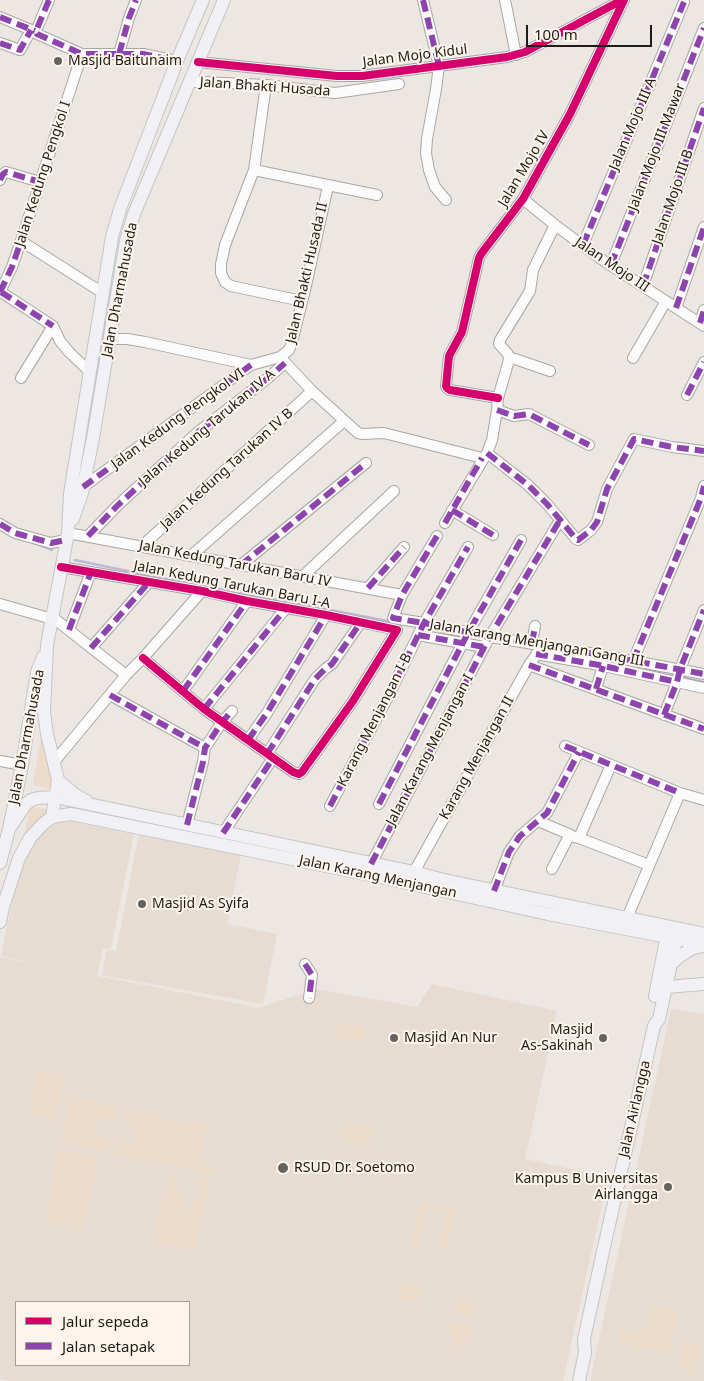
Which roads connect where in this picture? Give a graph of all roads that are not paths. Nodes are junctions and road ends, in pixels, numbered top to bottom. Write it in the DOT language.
graph roads {
  1 [pos="49,0"];
  2 [pos="136,0"];
  3 [pos="203,0"];
  4 [pos="224,0"];
  5 [pos="423,0"];
  6 [pos="505,0"];
  7 [pos="623,0"];
  8 [pos="684,2"];
  9 [pos="606,8"];
  10 [pos="0,17"];
  11 [pos="615,18"];
  12 [pos="704,28"];
  13 [pos="34,31"];
  14 [pos="0,43"];
  15 [pos="82,54"];
  16 [pos="119,54"];
  17 [pos="516,55"];
  18 [pos="177,61"];
  19 [pos="198,62"];
  20 [pos="439,66"];
  21 [pos="190,82"];
  22 [pos="399,84"];
  23 [pos="266,85"];
  24 [pos="704,108"];
  25 [pos="150,134"];
  26 [pos="166,139"];
  27 [pos="143,151"];
  28 [pos="158,157"];
  29 [pos="254,170"];
  30 [pos="0,180"];
  31 [pos="40,182"];
  32 [pos="328,186"];
  33 [pos="377,195"];
  34 [pos="523,199"];
  35 [pos="446,200"];
  36 [pos="555,225"];
  37 [pos="704,227"];
  38 [pos="21,241"];
  39 [pos="583,245"];
  40 [pos="611,266"];
  41 [pos="643,286"];
  42 [pos="0,292"];
  43 [pos="103,293"];
  44 [pos="302,301"];
  45 [pos="666,301"];
  46 [pos="676,308"];
  47 [pos="704,310"];
  48 [pos="702,324"];
  49 [pos="52,326"];
  50 [pos="110,341"];
  51 [pos="95,342"];
  52 [pos="509,357"];
  53 [pos="633,358"];
  54 [pos="283,360"];
  55 [pos="704,362"];
  56 [pos="251,365"];
  57 [pos="550,371"];
  58 [pos="90,372"];
  59 [pos="21,378"];
  60 [pos="312,391"];
  61 [pos="687,394"];
  62 [pos="498,398"];
  63 [pos="497,410"];
  64 [pos="344,421"];
  65 [pos="589,445"];
  66 [pos="704,451"];
  67 [pos="484,455"];
  68 [pos="366,463"];
  69 [pos="704,486"];
  70 [pos="83,488"];
  71 [pos="394,491"];
  72 [pos="452,510"];
  73 [pos="560,520"];
  74 [pos="445,523"];
  75 [pos="0,524"];
  76 [pos="493,535"];
  77 [pos="67,536"];
  78 [pos="88,536"];
  79 [pos="436,536"];
  80 [pos="521,540"];
  81 [pos="142,546"];
  82 [pos="404,546"];
  83 [pos="468,547"];
  84 [pos="192,555"];
  85 [pos="241,565"];
  86 [pos="61,567"];
  87 [pos="91,572"];
  88 [pos="303,576"];
  89 [pos="149,582"];
  90 [pos="368,588"];
  91 [pos="202,591"];
  92 [pos="402,595"];
  93 [pos="247,601"];
  94 [pos="0,604"];
  95 [pos="286,608"];
  96 [pos="704,610"];
  97 [pos="326,615"];
  98 [pos="52,618"];
  99 [pos="361,622"];
  100 [pos="393,625"];
  101 [pos="535,626"];
  102 [pos="421,629"];
  103 [pos="69,630"];
  104 [pos="466,638"];
  105 [pos="487,642"];
  106 [pos="532,643"];
  107 [pos="47,645"];
  108 [pos="91,648"];
  109 [pos="540,650"];
  110 [pos="143,658"];
  111 [pos="633,661"];
  112 [pos="529,665"];
  113 [pos="602,666"];
  114 [pos="704,674"];
  115 [pos="126,675"];
  116 [pos="678,676"];
  117 [pos="704,688"];
  118 [pos="596,689"];
  119 [pos="183,691"];
  120 [pos="110,694"];
  121 [pos="204,709"];
  122 [pos="232,711"];
  123 [pos="664,714"];
  124 [pos="222,722"];
  125 [pos="704,729"];
  126 [pos="248,740"];
  127 [pos="565,746"];
  128 [pos="205,748"];
  129 [pos="579,752"];
  130 [pos="270,756"];
  131 [pos="0,761"];
  132 [pos="54,762"];
  133 [pos="611,764"];
  134 [pos="22,765"];
  135 [pos="58,780"];
  136 [pos="680,793"];
  137 [pos="55,797"];
  138 [pos="704,800"];
  139 [pos="379,804"];
  140 [pos="92,805"];
  141 [pos="330,806"];
  142 [pos="52,817"];
  143 [pos="538,821"];
  144 [pos="187,825"];
  145 [pos="9,829"];
  146 [pos="223,832"];
  147 [pos="575,837"];
  148 [pos="0,863"];
  149 [pos="371,864"];
  150 [pos="650,865"];
  151 [pos="552,869"];
  152 [pos="414,872"];
  153 [pos="443,886"];
  154 [pos="494,891"];
  155 [pos="627,918"];
  156 [pos="0,922"];
  157 [pos="673,933"];
  158 [pos="704,934"];
  159 [pos="704,945"];
  160 [pos="305,964"];
  161 [pos="671,964"];
  162 [pos="704,984"];
  163 [pos="666,987"];
  164 [pos="309,998"];
  165 [pos="654,1026"];
  166 [pos="584,1339"];
  167 [pos="571,1381"];
  168 [pos="579,1381"];
  1 -- 13 [label="street"];
  2 -- 16 [label="street"];
  3 -- 18 [label="main road, Jalan Dharmahusada"];
  4 -- 19 [label="main road, Jalan Dharmahusada"];
  5 -- 20 [label="street"];
  6 -- 17 [label="street"];
  7 -- 9 [label="street, Jalan Mojo Kidul"];
  7 -- 11 [label="street, Jalan Mojo IV"];
  8 -- 39 [label="street, Jalan Mojo III A"];
  9 -- 11 [label="street"];
  9 -- 17 [label="street, Jalan Mojo Kidul"];
  10 -- 13 [label="street"];
  11 -- 34 [label="street, Jalan Mojo IV"];
  12 -- 40 [label="street, Jalan Mojo III Mawar"];
  13 -- 14 [label="street"];
  13 -- 15 [label="street"];
  15 -- 16 [label="street"];
  15 -- 31 [label="street, Jalan Kedung Pengkol I"];
  16 -- 18 [label="street"];
  17 -- 20 [label="street, Jalan Mojo Kidul"];
  18 -- 25 [label="main road, Jalan Dharmahusada"];
  19 -- 20 [label="street, Jalan Mojo Kidul"];
  19 -- 21 [label="main road, Jalan Dharmahusada"];
  20 -- 35 [label="street"];
  21 -- 23 [label="street, Jalan Bhakti Husada"];
  21 -- 26 [label="main road, Jalan Dharmahusada"];
  22 -- 23 [label="street, Jalan Bhakti Husada"];
  23 -- 29 [label="street"];
  24 -- 41 [label="street, Jalan Mojo III B"];
  25 -- 26 [label="main road"];
  25 -- 27 [label="main road, Jalan Dharmahusada"];
  26 -- 28 [label="main road, Jalan Dharmahusada"];
  27 -- 28 [label="main road"];
  27 -- 43 [label="main road, Jalan Dharmahusada"];
  28 -- 50 [label="main road, Jalan Dharmahusada"];
  29 -- 32 [label="street"];
  29 -- 44 [label="street"];
  30 -- 31 [label="street"];
  31 -- 38 [label="street, Jalan Kedung Pengkol I"];
  32 -- 33 [label="street"];
  32 -- 44 [label="street, Jalan Bhakti Husada II"];
  34 -- 36 [label="street, Jalan Mojo III"];
  34 -- 62 [label="street, Jalan Mojo IV"];
  36 -- 39 [label="street, Jalan Mojo III"];
  36 -- 52 [label="street"];
  37 -- 46 [label="street"];
  38 -- 42 [label="street, Jalan Kedung Pengkol I"];
  38 -- 43 [label="street"];
  39 -- 40 [label="street, Jalan Mojo III"];
  40 -- 41 [label="street, Jalan Mojo III"];
  41 -- 45 [label="street, Jalan Mojo III"];
  42 -- 49 [label="street"];
  43 -- 51 [label="main road, Jalan Dharmahusada"];
  44 -- 54 [label="street, Jalan Bhakti Husada II"];
  45 -- 46 [label="street, Jalan Mojo III"];
  45 -- 53 [label="street"];
  46 -- 48 [label="street, Jalan Mojo III"];
  47 -- 48 [label="street"];
  49 -- 58 [label="street"];
  49 -- 59 [label="street"];
  50 -- 51 [label="street"];
  50 -- 56 [label="street"];
  50 -- 70 [label="main road, Jalan Dharmahusada"];
  51 -- 58 [label="main road, Jalan Dharmahusada"];
  52 -- 57 [label="street"];
  52 -- 62 [label="street"];
  54 -- 56 [label="street, Jalan Kedung Pengkol VI"];
  54 -- 60 [label="street"];
  54 -- 78 [label="street, Jalan Kedung Tarukan IV A"];
  55 -- 61 [label="street"];
  56 -- 70 [label="street, Jalan Kedung Pengkol VI"];
  58 -- 77 [label="main road, Jalan Dharmahusada"];
  60 -- 64 [label="street"];
  60 -- 81 [label="street, Jalan Kedung Tarukan IV B"];
  62 -- 63 [label="street"];
  63 -- 65 [label="street"];
  63 -- 67 [label="street"];
  64 -- 67 [label="street"];
  64 -- 84 [label="street"];
  66 -- 73 [label="street"];
  67 -- 72 [label="street"];
  67 -- 73 [label="street"];
  68 -- 85 [label="street"];
  69 -- 111 [label="street"];
  70 -- 77 [label="main road, Jalan Dharmahusada"];
  71 -- 88 [label="street"];
  72 -- 74 [label="street"];
  72 -- 76 [label="street"];
  73 -- 105 [label="street, Jalan Karang Menjangan I"];
  75 -- 77 [label="street, Jalan Kedung Tarukan Baru IV"];
  77 -- 78 [label="street, Jalan Kedung Tarukan Baru IV"];
  77 -- 86 [label="main road, Jalan Dharmahusada"];
  78 -- 81 [label="street, Jalan Kedung Tarukan Baru IV"];
  79 -- 92 [label="street"];
  80 -- 104 [label="street"];
  81 -- 84 [label="street, Jalan Kedung Tarukan Baru IV"];
  82 -- 90 [label="street"];
  83 -- 102 [label="street, Karang Menjangan I-B"];
  84 -- 85 [label="street, Jalan Kedung Tarukan Baru IV"];
  85 -- 88 [label="street, Jalan Kedung Tarukan Baru IV"];
  86 -- 87 [label="street, Jalan Kedung Tarukan Baru I-A"];
  86 -- 98 [label="main road, Jalan Dharmahusada"];
  87 -- 89 [label="street, Jalan Kedung Tarukan Baru I-A"];
  87 -- 103 [label="street"];
  88 -- 90 [label="street, Jalan Kedung Tarukan Baru IV"];
  89 -- 91 [label="street, Jalan Kedung Tarukan Baru I-A"];
  89 -- 108 [label="street"];
  90 -- 92 [label="street, Jalan Kedung Tarukan Baru IV"];
  91 -- 93 [label="street, Jalan Kedung Tarukan Baru I-A"];
  91 -- 110 [label="street"];
  92 -- 100 [label="street"];
  93 -- 95 [label="street, Jalan Kedung Tarukan Baru I-A"];
  93 -- 119 [label="street"];
  94 -- 98 [label="street"];
  95 -- 97 [label="street, Jalan Kedung Tarukan Baru I-A"];
  95 -- 121 [label="street"];
  96 -- 116 [label="street"];
  97 -- 99 [label="street, Jalan Kedung Tarukan Baru I-A"];
  97 -- 126 [label="street"];
  98 -- 103 [label="street"];
  98 -- 107 [label="main road, Jalan Dharmahusada"];
  99 -- 100 [label="street, Jalan Kedung Tarukan Baru I-A"];
  99 -- 130 [label="street"];
  100 -- 102 [label="street, Jalan Karang Menjangan Gang III"];
  100 -- 130 [label="street"];
  101 -- 106 [label="street"];
  102 -- 104 [label="street, Jalan Karang Menjangan Gang III"];
  102 -- 141 [label="street, Karang Menjangan I-B"];
  103 -- 108 [label="street"];
  104 -- 105 [label="street, Jalan Karang Menjangan Gang III"];
  104 -- 139 [label="street"];
  105 -- 106 [label="street, Jalan Karang Menjangan Gang III"];
  105 -- 149 [label="street, Jalan Karang Menjangan I"];
  106 -- 109 [label="street, Jalan Karang Menjangan Gang III"];
  107 -- 132 [label="main road, Jalan Dharmahusada"];
  107 -- 134 [label="main road, Jalan Dharmahusada"];
  108 -- 115 [label="street"];
  109 -- 111 [label="street, Jalan Karang Menjangan Gang III"];
  109 -- 112 [label="street, Karang Menjangan II"];
  109 -- 113 [label="street"];
  110 -- 115 [label="street"];
  110 -- 119 [label="street"];
  111 -- 116 [label="street, Jalan Karang Menjangan Gang III"];
  112 -- 118 [label="street"];
  112 -- 152 [label="street, Karang Menjangan II"];
  113 -- 116 [label="street"];
  113 -- 118 [label="street"];
  114 -- 116 [label="street, Jalan Karang Menjangan Gang III"];
  115 -- 120 [label="street"];
  116 -- 117 [label="street"];
  116 -- 123 [label="street"];
  118 -- 123 [label="street"];
  119 -- 121 [label="street"];
  120 -- 128 [label="street"];
  120 -- 132 [label="street"];
  121 -- 124 [label="street"];
  122 -- 124 [label="street"];
  123 -- 125 [label="street"];
  124 -- 126 [label="street"];
  124 -- 128 [label="street"];
  126 -- 130 [label="street"];
  127 -- 129 [label="street"];
  128 -- 144 [label="street"];
  129 -- 133 [label="street"];
  129 -- 143 [label="street"];
  130 -- 146 [label="street"];
  131 -- 134 [label="street"];
  132 -- 135 [label="main road, Jalan Dharmahusada"];
  133 -- 136 [label="street"];
  133 -- 147 [label="street"];
  134 -- 145 [label="main road, Jalan Dharmahusada"];
  135 -- 137 [label="main road"];
  135 -- 140 [label="main road"];
  136 -- 138 [label="street"];
  136 -- 150 [label="street"];
  137 -- 140 [label="main road, Jalan Karang Menjangan"];
  137 -- 142 [label="main road"];
  137 -- 145 [label="main road"];
  140 -- 144 [label="main road, Jalan Karang Menjangan"];
  142 -- 153 [label="main road, Jalan Karang Menjangan"];
  142 -- 156 [label="main road"];
  143 -- 147 [label="street"];
  143 -- 154 [label="street"];
  144 -- 146 [label="main road, Jalan Karang Menjangan"];
  145 -- 148 [label="main road, Jalan Dharmahusada"];
  146 -- 149 [label="main road, Jalan Karang Menjangan"];
  147 -- 150 [label="street"];
  147 -- 151 [label="street"];
  149 -- 152 [label="main road, Jalan Karang Menjangan"];
  150 -- 155 [label="street"];
  152 -- 153 [label="main road, Jalan Karang Menjangan"];
  153 -- 154 [label="main road, Jalan Karang Menjangan"];
  153 -- 157 [label="main road, Jalan Karang Menjangan"];
  154 -- 155 [label="main road, Jalan Karang Menjangan"];
  155 -- 157 [label="main road, Jalan Karang Menjangan"];
  157 -- 158 [label="main road, Jalan Karang Menjangan"];
  157 -- 159 [label="main road, Jalan Karang Menjangan"];
  157 -- 161 [label="main road, Jalan Airlangga"];
  157 -- 165 [label="main road, Jalan Airlangga"];
  159 -- 161 [label="main road"];
  160 -- 164 [label="street"];
  161 -- 163 [label="main road, Jalan Airlangga"];
  162 -- 163 [label="main road"];
  163 -- 165 [label="main road, Jalan Airlangga"];
  165 -- 166 [label="main road, Jalan Airlangga"];
  166 -- 167 [label="main road, Jalan Airlangga"];
  166 -- 168 [label="main road, Jalan Airlangga"];
}
